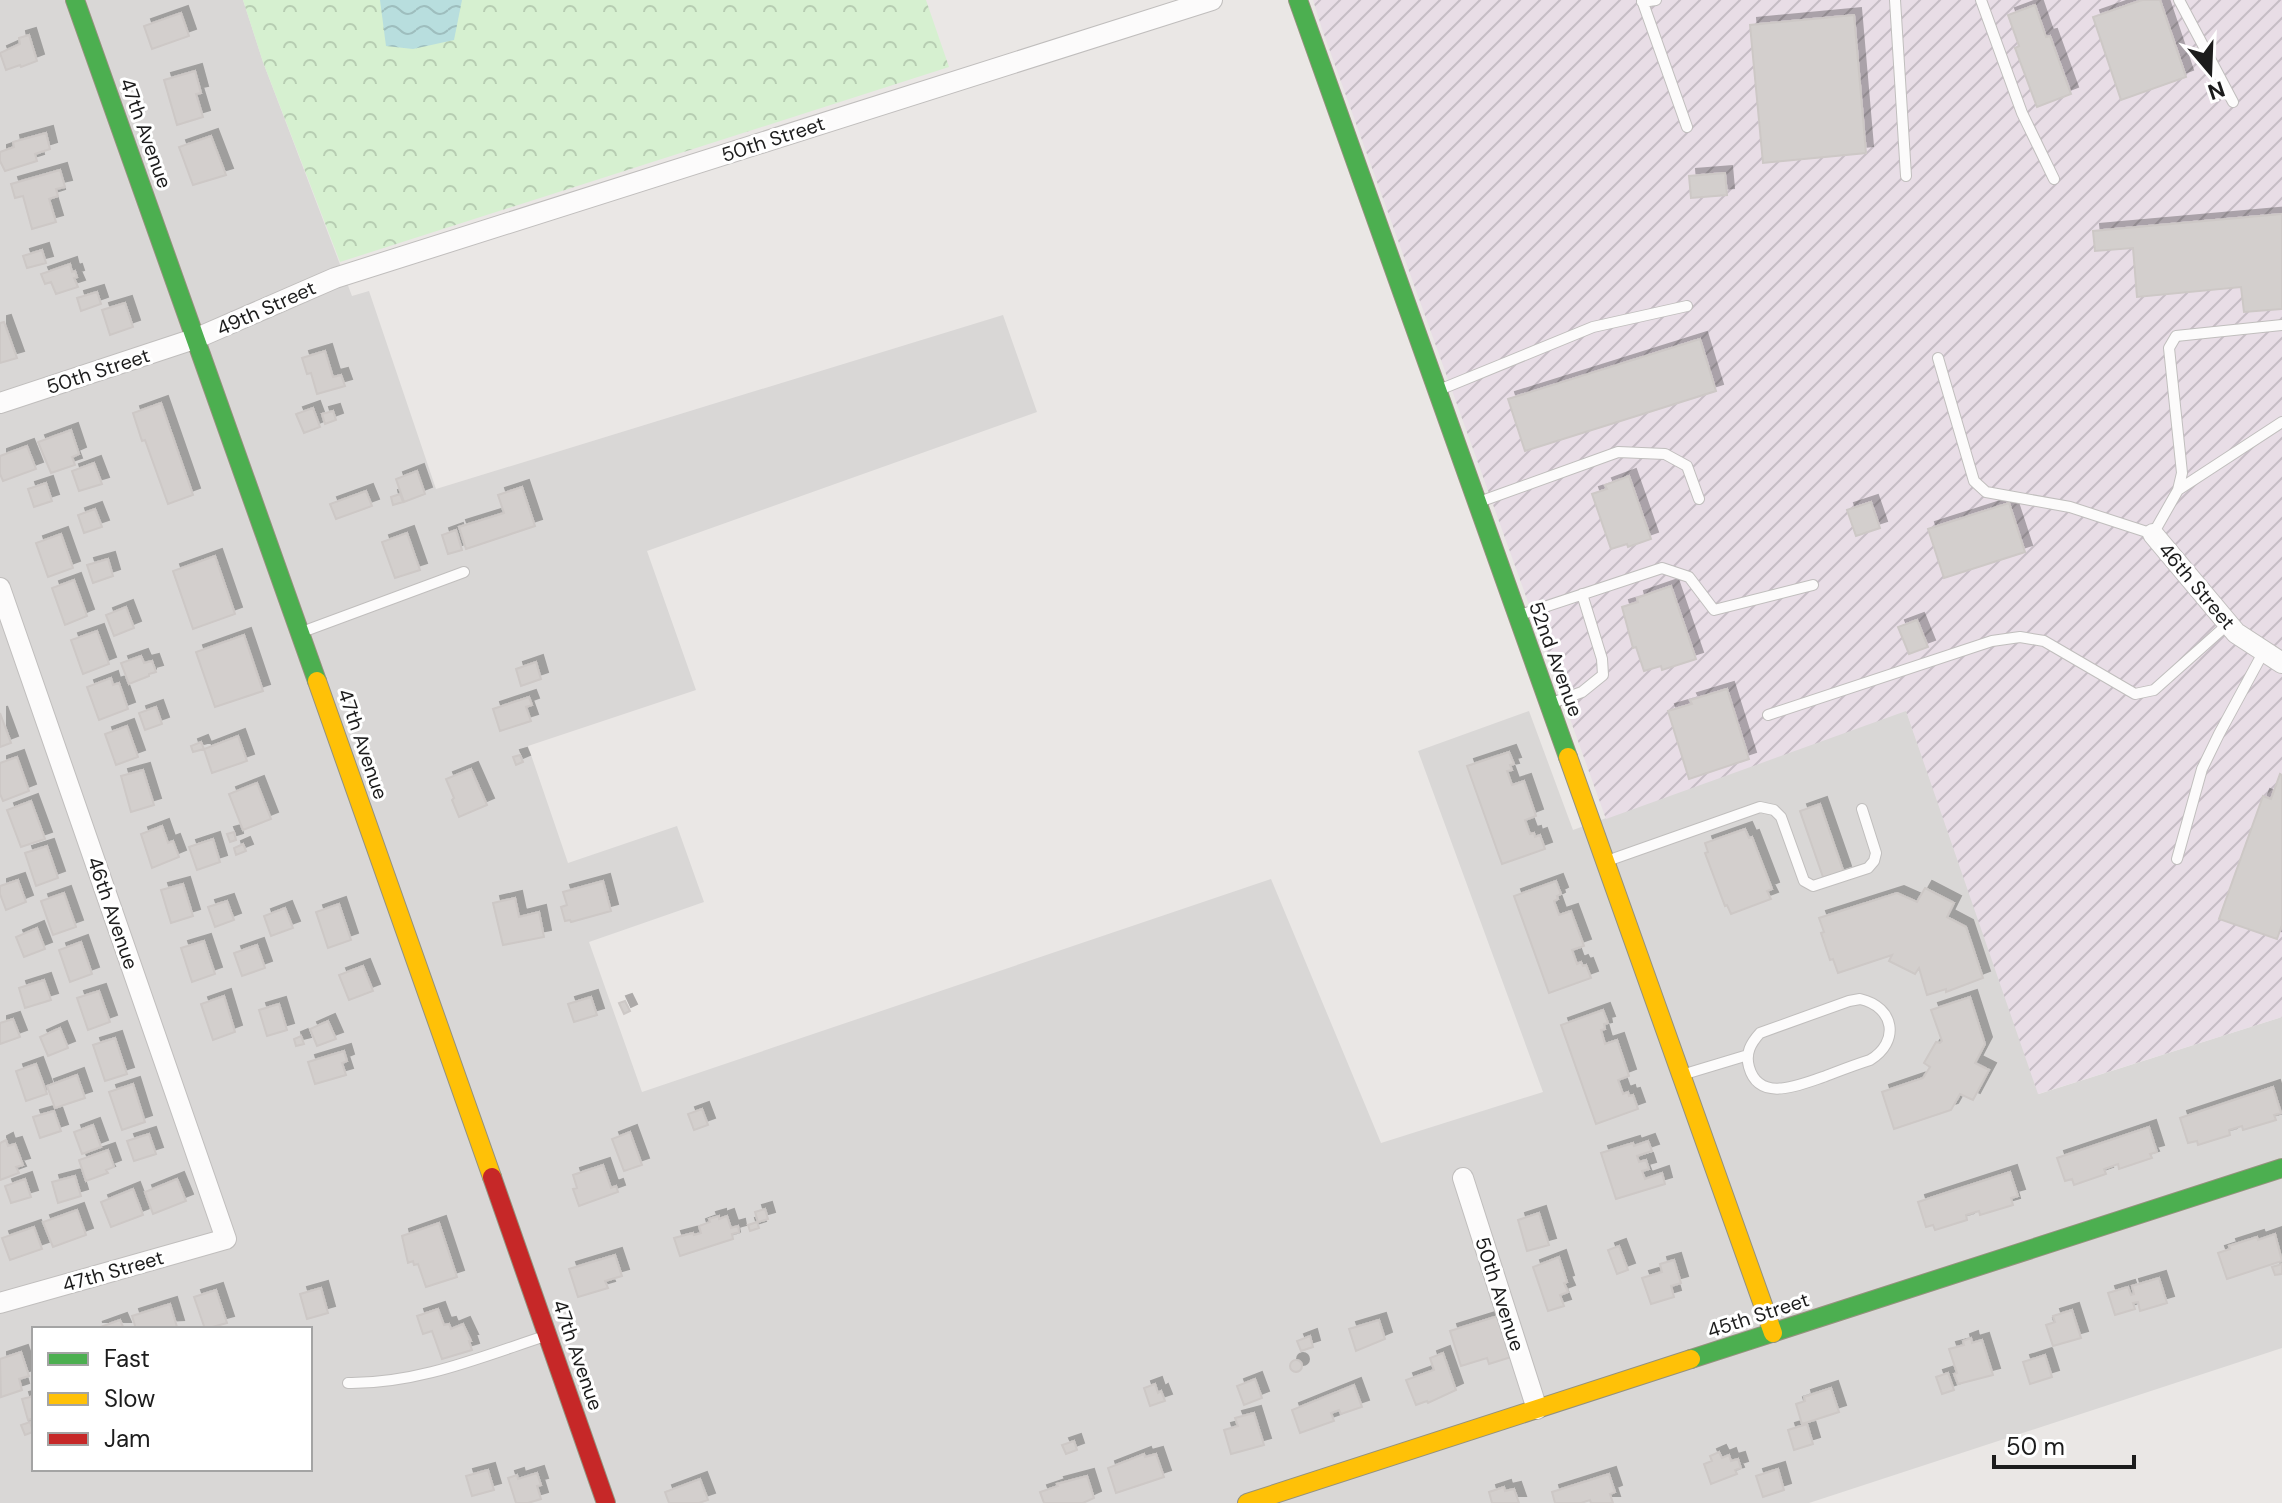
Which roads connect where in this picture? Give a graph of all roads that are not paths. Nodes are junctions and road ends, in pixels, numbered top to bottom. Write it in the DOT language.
graph roads {
  1 [pos="75,0"];
  2 [pos="1212,0"];
  3 [pos="1298,0"];
  4 [pos="1656,0"];
  5 [pos="1895,0"];
  6 [pos="1981,0"];
  7 [pos="2179,0"];
  8 [pos="1642,1"];
  9 [pos="2233,102"];
  10 [pos="1687,127"];
  11 [pos="1906,176"];
  12 [pos="2054,179"];
  13 [pos="335,278"];
  14 [pos="1687,306"];
  15 [pos="2282,325"];
  16 [pos="197,338"];
  17 [pos="1938,358"];
  18 [pos="1437,391"];
  19 [pos="0,403"];
  20 [pos="2282,422"];
  21 [pos="2178,490"];
  22 [pos="1699,499"];
  23 [pos="1477,502"];
  24 [pos="2153,534"];
  25 [pos="464,572"];
  26 [pos="1813,585"];
  27 [pos="0,588"];
  28 [pos="1582,594"];
  29 [pos="1517,616"];
  30 [pos="2228,624"];
  31 [pos="300,633"];
  32 [pos="2264,651"];
  33 [pos="2282,663"];
  34 [pos="1549,704"];
  35 [pos="1768,715"];
  36 [pos="1862,809"];
  37 [pos="2177,859"];
  38 [pos="1605,862"];
  39 [pos="1748,1055"];
  40 [pos="1681,1075"];
  41 [pos="2282,1168"];
  42 [pos="1463,1178"];
  43 [pos="226,1239"];
  44 [pos="0,1303"];
  45 [pos="1773,1333"];
  46 [pos="547,1336"];
  47 [pos="348,1383"];
  48 [pos="1537,1409"];
  49 [pos="606,1503"];
  50 [pos="1247,1503"];
  1 -- 16 [label="street, 47th Avenue"];
  2 -- 13 [label="street, 50th Street"];
  3 -- 18 [label="street, 52nd Avenue"];
  4 -- 8 [label="lane"];
  5 -- 11 [label="lane"];
  6 -- 12 [label="lane"];
  7 -- 9 [label="lane"];
  8 -- 10 [label="lane"];
  13 -- 16 [label="street, 49th Street"];
  14 -- 18 [label="lane"];
  15 -- 21 [label="lane"];
  16 -- 19 [label="street, 50th Street"];
  16 -- 31 [label="street, 47th Avenue"];
  17 -- 24 [label="lane"];
  18 -- 23 [label="street, 52nd Avenue"];
  20 -- 21 [label="lane"];
  21 -- 24 [label="lane"];
  22 -- 23 [label="lane"];
  23 -- 29 [label="street, 52nd Avenue"];
  24 -- 30 [label="street, 46th Street"];
  25 -- 31 [label="lane"];
  26 -- 28 [label="lane"];
  27 -- 43 [label="street, 46th Avenue"];
  28 -- 29 [label="lane"];
  28 -- 34 [label="lane"];
  29 -- 34 [label="street, 52nd Avenue"];
  30 -- 32 [label="street, 46th Street"];
  30 -- 35 [label="lane"];
  31 -- 46 [label="street, 47th Avenue"];
  32 -- 33 [label="street, 46th Street"];
  32 -- 37 [label="lane"];
  34 -- 38 [label="street, 52nd Avenue"];
  36 -- 38 [label="lane"];
  38 -- 40 [label="street, 52nd Avenue"];
  39 -- 39 [label="lane"];
  39 -- 40 [label="lane"];
  40 -- 45 [label="street, 52nd Avenue"];
  41 -- 45 [label="street, 45th Street"];
  42 -- 48 [label="street, 50th Avenue"];
  43 -- 44 [label="street, 47th Street"];
  45 -- 48 [label="street, 45th Street"];
  46 -- 47 [label="lane"];
  46 -- 49 [label="street, 47th Avenue"];
  48 -- 50 [label="street, 45th Street"];
}
